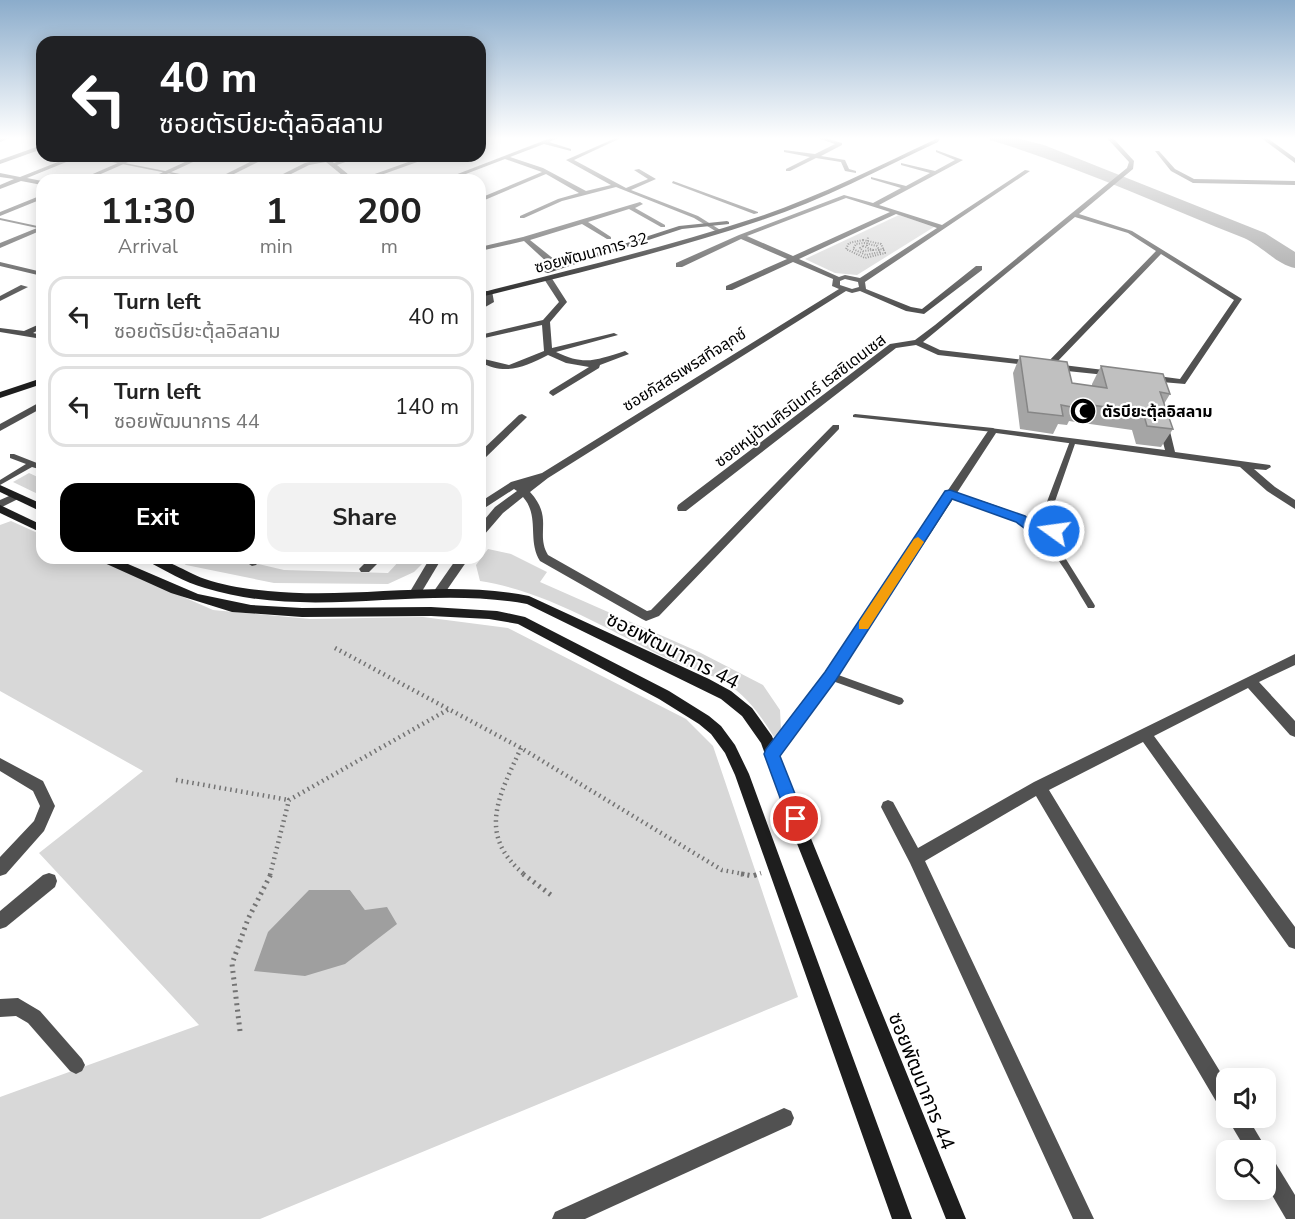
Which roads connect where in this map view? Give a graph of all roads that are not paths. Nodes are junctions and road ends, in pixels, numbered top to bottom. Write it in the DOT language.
graph roads {
  1 [pos="581,194"];
  2 [pos="636,194"];
  3 [pos="705,194"];
  4 [pos="802,194"];
  5 [pos="822,194"];
  6 [pos="895,194"];
  7 [pos="992,194"];
  8 [pos="1100,194"];
  9 [pos="36,199"];
  10 [pos="640,204"];
  11 [pos="874,205"];
  12 [pos="629,207"];
  13 [pos="896,212"];
  14 [pos="1078,212"];
  15 [pos="756,213"];
  16 [pos="0,214"];
  17 [pos="522,217"];
  18 [pos="0,219"];
  19 [pos="582,222"];
  20 [pos="709,225"];
  21 [pos="663,226"];
  22 [pos="942,226"];
  23 [pos="36,227"];
  24 [pos="36,231"];
  25 [pos="719,231"];
  26 [pos="741,236"];
  27 [pos="609,238"];
  28 [pos="525,239"];
  29 [pos="0,246"];
  30 [pos="486,248"];
  31 [pos="1160,251"];
  32 [pos="795,258"];
  33 [pos="552,262"];
  34 [pos="0,264"];
  35 [pos="679,265"];
  36 [pos="979,268"];
  37 [pos="36,273"];
  38 [pos="548,279"];
  39 [pos="838,279"];
  40 [pos="861,285"];
  41 [pos="24,286"];
  42 [pos="486,287"];
  43 [pos="729,288"];
  44 [pos="843,290"];
  45 [pos="486,294"];
  46 [pos="0,299"];
  47 [pos="546,322"];
  48 [pos="36,328"];
  49 [pos="0,330"];
  50 [pos="25,334"];
  51 [pos="614,335"];
  52 [pos="36,336"];
  53 [pos="486,336"];
  54 [pos="917,342"];
  55 [pos="548,352"];
  56 [pos="625,354"];
  57 [pos="486,362"];
  58 [pos="596,366"];
  59 [pos="1048,366"];
  60 [pos="1126,375"];
  61 [pos="1137,377"];
  62 [pos="36,383"];
  63 [pos="553,393"];
  64 [pos="0,395"];
  65 [pos="36,407"];
  66 [pos="855,416"];
  67 [pos="522,417"];
  68 [pos="1162,419"];
  69 [pos="836,427"];
  70 [pos="0,428"];
  71 [pos="993,430"];
  72 [pos="1073,441"];
  73 [pos="486,452"];
  74 [pos="1171,454"];
  75 [pos="12,456"];
  76 [pos="32,464"];
  77 [pos="1244,464"];
  78 [pos="36,466"];
  79 [pos="1266,467"];
  80 [pos="544,476"];
  81 [pos="0,483"];
  82 [pos="515,484"];
  83 [pos="0,488"];
  84 [pos="525,493"];
  85 [pos="950,494"];
  86 [pos="16,496"];
  87 [pos="486,502"];
  88 [pos="0,504"];
  89 [pos="36,505"];
  90 [pos="486,505"];
  91 [pos="1295,506"];
  92 [pos="682,508"];
  93 [pos="0,509"];
  94 [pos="499,510"];
  95 [pos="486,525"];
  96 [pos="36,526"];
  97 [pos="1040,533"];
  98 [pos="117,564"];
  99 [pos="164,564"];
  100 [pos="370,564"];
  101 [pos="432,564"];
  102 [pos="459,564"];
  103 [pos="365,569"];
  104 [pos="438,594"];
  105 [pos="414,595"];
  106 [pos="1091,606"];
  107 [pos="407,611"];
  108 [pos="431,611"];
  109 [pos="1295,658"];
  110 [pos="830,676"];
  111 [pos="1250,681"];
  112 [pos="899,701"];
  113 [pos="1295,731"];
  114 [pos="1145,734"];
  115 [pos="772,754"];
  116 [pos="0,764"];
  117 [pos="1039,787"];
  118 [pos="888,807"];
  119 [pos="915,858"];
  120 [pos="0,868"];
  121 [pos="49,881"];
  122 [pos="0,921"];
  123 [pos="1295,941"];
  124 [pos="0,1008"];
  125 [pos="76,1065"];
  126 [pos="1216,1083"];
  127 [pos="783,1118"];
  128 [pos="1276,1183"];
  129 [pos="1295,1215"];
  130 [pos="562,1219"];
  131 [pos="902,1219"];
  132 [pos="956,1219"];
  133 [pos="1084,1219"];
  1 -- 17 [label="street"];
  2 -- 20 [label="street"];
  3 -- 15 [label="lane"];
  4 -- 15 [label="street, ซอยพัฒนาการ 32"];
  5 -- 25 [label="street, ซอยพัฒนาการ 32"];
  6 -- 11 [label="street"];
  7 -- 22 [label="street"];
  8 -- 14 [label="street, ซอยหมู่บ้านศิรนินทร์ เรสซิเดนเซส"];
  9 -- 16 [label="street"];
  10 -- 12 [label="street"];
  11 -- 13 [label="street"];
  11 -- 26 [label="street"];
  12 -- 19 [label="street"];
  12 -- 21 [label="street"];
  13 -- 22 [label="street"];
  13 -- 32 [label="street"];
  14 -- 31 [label="street"];
  14 -- 54 [label="street, ซอยหมู่บ้านศิรนินทร์ เรสซิเดนเซส"];
  15 -- 20 [label="street, ซอยพัฒนาการ 32"];
  18 -- 23 [label="lane"];
  19 -- 27 [label="street"];
  19 -- 28 [label="street"];
  20 -- 25 [label="street"];
  20 -- 42 [label="street, ซอยพัฒนาการ 32"];
  22 -- 40 [label="street"];
  24 -- 29 [label="street"];
  25 -- 38 [label="street, ซอยพัฒนาการ 32"];
  26 -- 32 [label="street"];
  26 -- 35 [label="street"];
  28 -- 30 [label="street"];
  28 -- 33 [label="street"];
  31 -- 59 [label="street"];
  31 -- 61 [label="street"];
  32 -- 39 [label="street"];
  32 -- 43 [label="street"];
  34 -- 37 [label="street"];
  36 -- 40 [label="street"];
  38 -- 45 [label="street, ซอยพัฒนาการ 32"];
  38 -- 47 [label="street"];
  39 -- 40 [label="street"];
  39 -- 44 [label="street"];
  40 -- 44 [label="street"];
  41 -- 46 [label="street"];
  44 -- 80 [label="street, ซอยภัสสรเพรสทีจลุกซ์"];
  47 -- 53 [label="street"];
  47 -- 55 [label="street"];
  48 -- 50 [label="street"];
  49 -- 50 [label="street"];
  50 -- 52 [label="street"];
  51 -- 55 [label="street"];
  54 -- 59 [label="street"];
  54 -- 92 [label="street, ซอยหมู่บ้านศิรนินทร์ เรสซิเดนเซส"];
  55 -- 57 [label="street"];
  55 -- 58 [label="street"];
  56 -- 58 [label="street"];
  58 -- 63 [label="street"];
  59 -- 60 [label="street"];
  62 -- 64 [label="street"];
  65 -- 70 [label="street"];
  66 -- 71 [label="lane"];
  67 -- 73 [label="street"];
  68 -- 74 [label="street"];
  69 -- 84 [label="street"];
  71 -- 72 [label="street"];
  71 -- 85 [label="street"];
  72 -- 74 [label="street"];
  72 -- 97 [label="lane"];
  74 -- 77 [label="street"];
  75 -- 76 [label="lane"];
  76 -- 78 [label="lane"];
  76 -- 81 [label="lane"];
  77 -- 79 [label="street"];
  77 -- 91 [label="street"];
  80 -- 82 [label="street, ซอยภัสสรเพรสทีจลุกซ์"];
  80 -- 84 [label="street, ซอยภัสสรเพรสทีจลุกซ์"];
  82 -- 84 [label="street"];
  82 -- 87 [label="street, ซอยภัสสรเพรสทีจลุกซ์"];
  83 -- 86 [label="street"];
  84 -- 94 [label="street, ซอยภัสสรเพรสทีจลุกซ์"];
  85 -- 97 [label="lane"];
  85 -- 110 [label="street"];
  86 -- 88 [label="street"];
  86 -- 89 [label="street"];
  90 -- 94 [label="street"];
  93 -- 96 [label="street"];
  94 -- 95 [label="street, ซอยภัสสรเพรสทีจลุกซ์"];
  97 -- 106 [label="lane"];
  98 -- 107 [label="street"];
  99 -- 105 [label="street, ซอยพัฒนาการ 44"];
  100 -- 103 [label="street"];
  101 -- 105 [label="street"];
  102 -- 104 [label="street"];
  104 -- 105 [label="street, ซอยพัฒนาการ 44"];
  104 -- 108 [label="street"];
  104 -- 115 [label="street, ซอยพัฒนาการ 44"];
  105 -- 107 [label="street"];
  107 -- 108 [label="street"];
  108 -- 131 [label="street"];
  109 -- 111 [label="street"];
  110 -- 112 [label="lane"];
  110 -- 115 [label="street"];
  111 -- 113 [label="street"];
  111 -- 114 [label="street"];
  114 -- 117 [label="street"];
  114 -- 123 [label="street"];
  115 -- 132 [label="street, ซอยพัฒนาการ 44"];
  116 -- 120 [label="street"];
  117 -- 119 [label="street"];
  117 -- 126 [label="street"];
  118 -- 119 [label="street"];
  119 -- 133 [label="street"];
  121 -- 122 [label="street"];
  124 -- 125 [label="street"];
  127 -- 130 [label="street"];
  128 -- 129 [label="street"];
}
